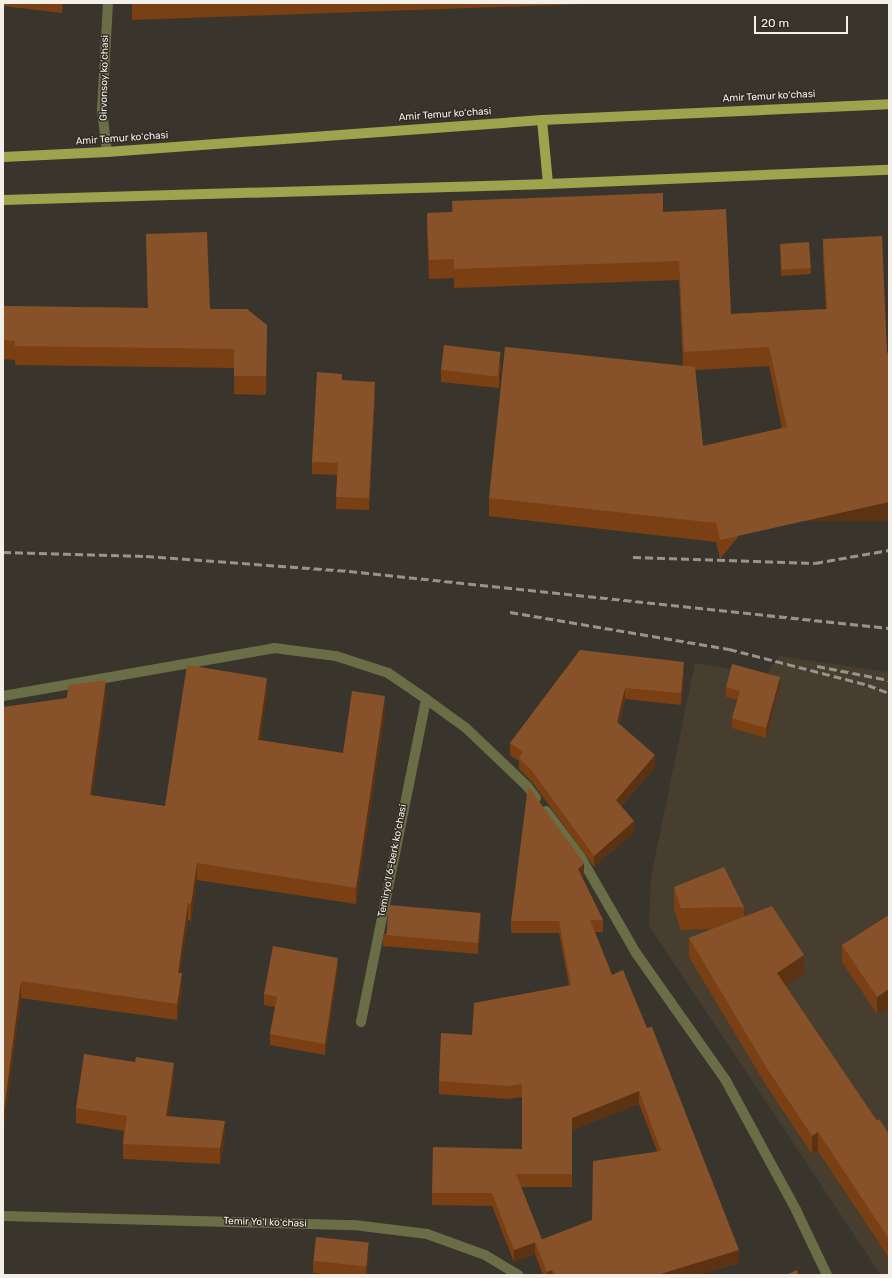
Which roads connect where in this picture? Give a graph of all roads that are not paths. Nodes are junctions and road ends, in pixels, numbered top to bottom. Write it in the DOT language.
graph roads {
  1 [pos="108,3"];
  2 [pos="889,104"];
  3 [pos="542,120"];
  4 [pos="107,152"];
  5 [pos="3,157"];
  6 [pos="889,170"];
  7 [pos="548,184"];
  8 [pos="3,200"];
  9 [pos="3,696"];
  10 [pos="426,699"];
  11 [pos="361,1022"];
  12 [pos="3,1216"];
  13 [pos="518,1275"];
  14 [pos="827,1275"];
  1 -- 4 [label="street, Girvonsoy koʻchasi"];
  2 -- 3 [label="main road, Amir Temur koʻchasi"];
  3 -- 4 [label="main road, Amir Temur koʻchasi"];
  3 -- 7 [label="main road"];
  4 -- 5 [label="main road, Amir Temur koʻchasi"];
  6 -- 7 [label="main road"];
  7 -- 8 [label="main road"];
  9 -- 10 [label="street"];
  10 -- 11 [label="street, Temiryoʻl 6-berk koʻchasi"];
  10 -- 14 [label="street"];
  12 -- 13 [label="street, Temir Yoʻl koʻchasi"];
}
